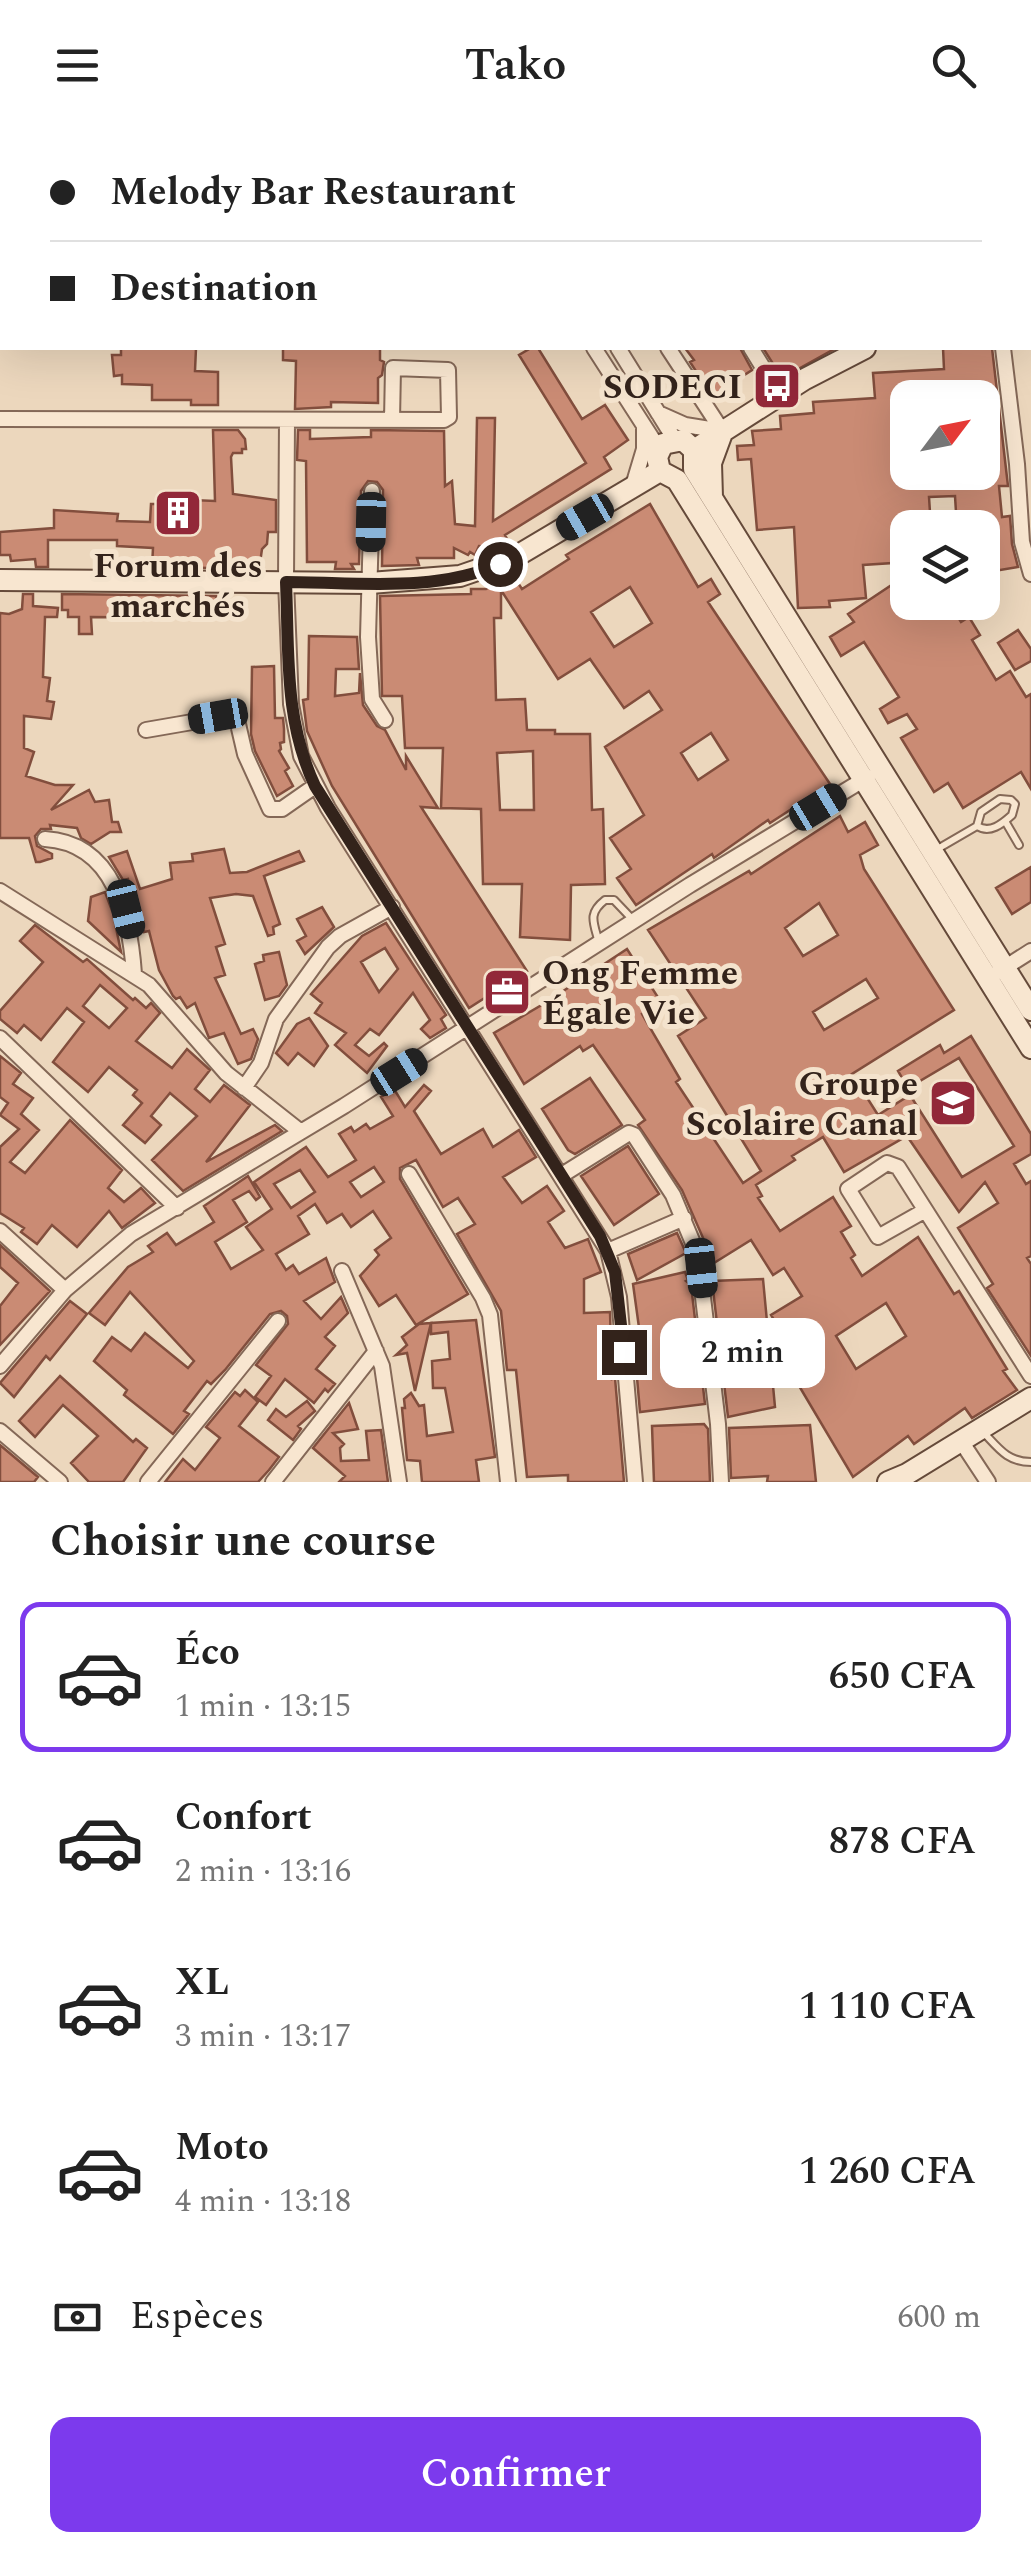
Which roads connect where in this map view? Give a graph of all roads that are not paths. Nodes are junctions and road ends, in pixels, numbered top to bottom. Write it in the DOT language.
graph roads {
  1 [pos="595,350"];
  2 [pos="619,350"];
  3 [pos="669,350"];
  4 [pos="752,350"];
  5 [pos="861,350"];
  6 [pos="1003,350"];
  7 [pos="780,394"];
  8 [pos="658,413"];
  9 [pos="0,419"];
  10 [pos="287,420"];
  11 [pos="392,420"];
  12 [pos="644,426"];
  13 [pos="723,432"];
  14 [pos="667,444"];
  15 [pos="682,468"];
  16 [pos="632,489"];
  17 [pos="372,491"];
  18 [pos="704,505"];
  19 [pos="1031,574"];
  20 [pos="0,580"];
  21 [pos="286,582"];
  22 [pos="370,584"];
  23 [pos="385,720"];
  24 [pos="146,730"];
  25 [pos="872,775"];
  26 [pos="315,786"];
  27 [pos="1005,822"];
  28 [pos="977,826"];
  29 [pos="45,839"];
  30 [pos="1019,845"];
  31 [pos="924,857"];
  32 [pos="0,892"];
  33 [pos="392,907"];
  34 [pos="634,921"];
  35 [pos="599,944"];
  36 [pos="1031,951"];
  37 [pos="996,973"];
  38 [pos="134,974"];
  39 [pos="1031,1010"];
  40 [pos="469,1027"];
  41 [pos="0,1038"];
  42 [pos="1031,1048"];
  43 [pos="244,1088"];
  44 [pos="301,1132"];
  45 [pos="409,1174"];
  46 [pos="562,1175"];
  47 [pos="177,1208"];
  48 [pos="924,1211"];
  49 [pos="684,1218"];
  50 [pos="0,1231"];
  51 [pos="608,1251"];
  52 [pos="342,1270"];
  53 [pos="64,1290"];
  54 [pos="278,1321"];
  55 [pos="376,1351"];
  56 [pos="0,1366"];
  57 [pos="1031,1376"];
  58 [pos="1031,1398"];
  59 [pos="980,1429"];
  60 [pos="0,1430"];
  61 [pos="961,1441"];
  62 [pos="1031,1462"];
  63 [pos="60,1482"];
  64 [pos="148,1482"];
  65 [pos="273,1482"];
  66 [pos="399,1482"];
  67 [pos="508,1482"];
  68 [pos="635,1482"];
  69 [pos="721,1482"];
  70 [pos="888,1482"];
  71 [pos="988,1482"];
  1 -- 12 [label="street"];
  2 -- 8 [label="street"];
  3 -- 13 [label="street"];
  4 -- 7 [label="street"];
  5 -- 7 [label="street"];
  6 -- 19 [label="street"];
  7 -- 13 [label="street"];
  8 -- 13 [label="street"];
  8 -- 14 [label="street"];
  9 -- 10 [label="street"];
  10 -- 11 [label="street"];
  10 -- 21 [label="street"];
  11 -- 11 [label="street"];
  12 -- 14 [label="street"];
  12 -- 16 [label="street"];
  13 -- 15 [label="street"];
  13 -- 18 [label="street"];
  14 -- 15 [label="street"];
  14 -- 15 [label="street"];
  15 -- 16 [label="street"];
  15 -- 18 [label="street"];
  16 -- 18 [label="street"];
  16 -- 22 [label="street"];
  17 -- 22 [label="street"];
  18 -- 25 [label="street"];
  20 -- 21 [label="street"];
  21 -- 22 [label="street"];
  21 -- 26 [label="street"];
  22 -- 23 [label="street"];
  24 -- 26 [label="street"];
  25 -- 31 [label="street"];
  25 -- 34 [label="street"];
  26 -- 33 [label="street"];
  27 -- 28 [label="lane"];
  27 -- 28 [label="lane"];
  27 -- 30 [label="lane"];
  28 -- 31 [label="lane"];
  29 -- 38 [label="street"];
  31 -- 37 [label="street"];
  32 -- 38 [label="street"];
  33 -- 40 [label="street"];
  33 -- 43 [label="street"];
  34 -- 35 [label="street"];
  34 -- 35 [label="lane"];
  35 -- 40 [label="street"];
  36 -- 37 [label="street"];
  37 -- 39 [label="street"];
  37 -- 42 [label="street"];
  38 -- 43 [label="street"];
  40 -- 44 [label="street"];
  40 -- 46 [label="street"];
  41 -- 47 [label="street"];
  43 -- 44 [label="street"];
  44 -- 47 [label="street"];
  45 -- 67 [label="street"];
  46 -- 49 [label="street"];
  46 -- 51 [label="street"];
  47 -- 53 [label="street"];
  48 -- 48 [label="street"];
  48 -- 57 [label="street"];
  49 -- 51 [label="street"];
  49 -- 69 [label="street"];
  50 -- 53 [label="street"];
  51 -- 68 [label="street"];
  52 -- 55 [label="street"];
  53 -- 56 [label="street"];
  54 -- 64 [label="street"];
  55 -- 65 [label="street"];
  55 -- 66 [label="street"];
  58 -- 59 [label="street"];
  59 -- 61 [label="street"];
  59 -- 62 [label="lane"];
  60 -- 63 [label="street"];
  61 -- 70 [label="street"];
  61 -- 71 [label="street"];
}
